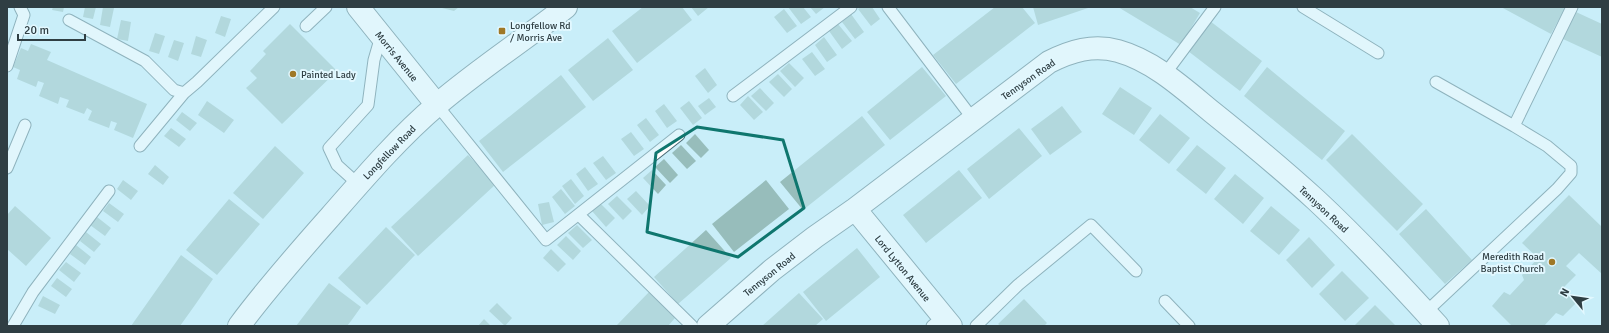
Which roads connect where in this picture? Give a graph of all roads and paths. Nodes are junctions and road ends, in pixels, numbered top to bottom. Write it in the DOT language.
graph roads {
  1 [pos="20,7"];
  2 [pos="274,7"];
  3 [pos="326,7"];
  4 [pos="358,7"];
  5 [pos="566,7"];
  6 [pos="851,7"];
  7 [pos="888,7"];
  8 [pos="1214,7"];
  9 [pos="1303,7"];
  10 [pos="1572,7"];
  11 [pos="839,10"];
  12 [pos="69,20"];
  13 [pos="306,26"];
  14 [pos="381,36"];
  15 [pos="1378,53"];
  16 [pos="7,66"];
  17 [pos="1165,74"];
  18 [pos="1436,82"];
  19 [pos="184,93"];
  20 [pos="733,96"];
  21 [pos="437,105"];
  22 [pos="973,119"];
  23 [pos="25,125"];
  24 [pos="1514,126"];
  25 [pos="679,135"];
  26 [pos="140,146"];
  27 [pos="7,168"];
  28 [pos="358,184"];
  29 [pos="109,191"];
  30 [pos="855,209"];
  31 [pos="579,215"];
  32 [pos="1136,271"];
  33 [pos="1165,301"];
  34 [pos="1432,319"];
  35 [pos="942,323"];
  36 [pos="13,326"];
  37 [pos="239,326"];
  38 [pos="692,326"];
  39 [pos="708,326"];
  40 [pos="976,326"];
  41 [pos="1189,326"];
  1 -- 16 [label="lane"];
  2 -- 19 [label="lane"];
  3 -- 13 [label="lane"];
  4 -- 14 [label="street, Morris Avenue"];
  5 -- 21 [label="street, Longfellow Road"];
  6 -- 11 [label="lane"];
  7 -- 22 [label="lane"];
  8 -- 17 [label="lane"];
  9 -- 15 [label="lane"];
  10 -- 24 [label="lane"];
  11 -- 20 [label="lane"];
  12 -- 19 [label="lane"];
  14 -- 21 [label="street, Morris Avenue"];
  14 -- 28 [label="lane"];
  17 -- 22 [label="street, Tennyson Road"];
  17 -- 34 [label="street, Tennyson Road"];
  18 -- 24 [label="lane"];
  19 -- 26 [label="lane"];
  21 -- 28 [label="street, Longfellow Road"];
  21 -- 31 [label="lane"];
  22 -- 30 [label="street, Tennyson Road"];
  23 -- 27 [label="lane"];
  24 -- 34 [label="lane"];
  25 -- 31 [label="lane"];
  28 -- 37 [label="street, Longfellow Road"];
  29 -- 36 [label="lane"];
  30 -- 35 [label="street, Lord Lytton Avenue"];
  30 -- 39 [label="street, Tennyson Road"];
  31 -- 38 [label="lane"];
  32 -- 40 [label="lane"];
  33 -- 41 [label="lane"];
}
